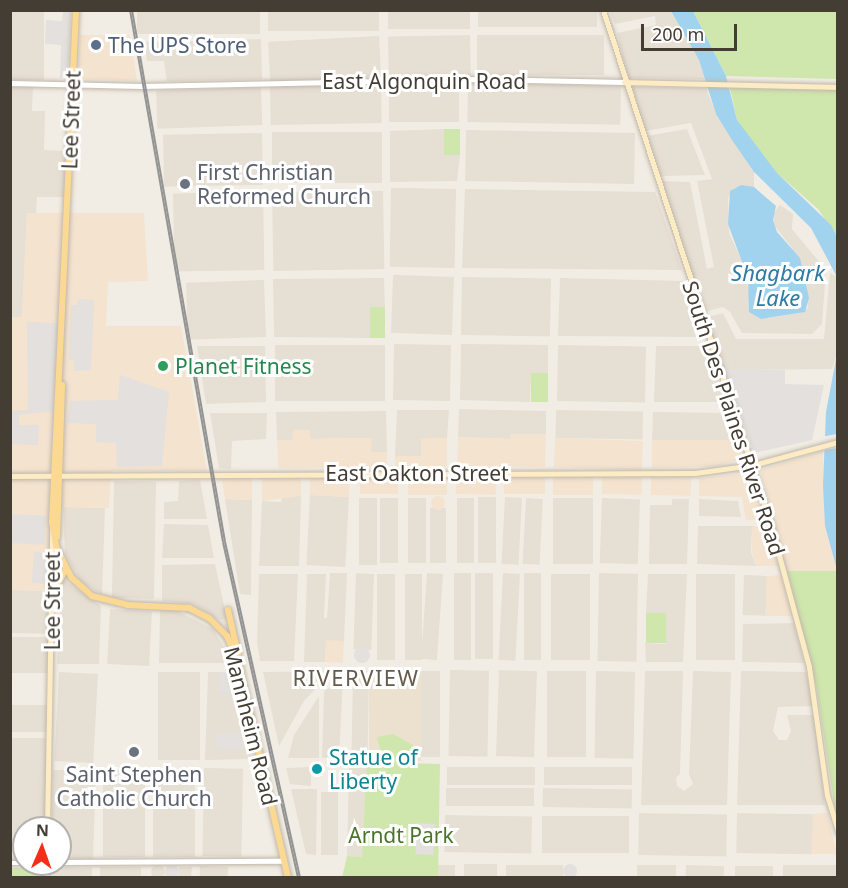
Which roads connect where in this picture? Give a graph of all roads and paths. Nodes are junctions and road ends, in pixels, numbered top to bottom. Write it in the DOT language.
graph roads {
  1 [pos="76,10"];
  2 [pos="603,10"];
  3 [pos="72,82"];
  4 [pos="624,82"];
  5 [pos="10,84"];
  6 [pos="837,87"];
  7 [pos="837,442"];
  8 [pos="753,465"];
  9 [pos="10,476"];
  10 [pos="57,476"];
  11 [pos="52,522"];
  12 [pos="57,549"];
  13 [pos="66,569"];
  14 [pos="51,584"];
  15 [pos="52,594"];
  16 [pos="228,610"];
  17 [pos="238,660"];
  18 [pos="47,816"];
  19 [pos="837,832"];
  20 [pos="284,861"];
  21 [pos="72,862"];
  22 [pos="288,878"];
  1 -- 3 [label="main road, Lee Street"];
  2 -- 4 [label="main road, South Des Plaines River Road"];
  3 -- 4 [label="street, East Algonquin Road"];
  3 -- 5 [label="street, East Algonquin Road"];
  3 -- 10 [label="main road, Lee Street"];
  4 -- 6 [label="main road, East Algonquin Road"];
  4 -- 8 [label="main road, South Des Plaines River Road"];
  7 -- 8 [label="main road, East Oakton Street"];
  8 -- 10 [label="main road, East Oakton Street"];
  8 -- 19 [label="main road, South Des Plaines River Road"];
  9 -- 10 [label="main road, East Oakton Street"];
  10 -- 11 [label="main road, Lee Street"];
  10 -- 12 [label="main road, Lee Street"];
  11 -- 12 [label="main road"];
  11 -- 14 [label="main road, Lee Street"];
  12 -- 13 [label="main road, Mannheim Road"];
  13 -- 14 [label="main road"];
  13 -- 15 [label="main road"];
  13 -- 17 [label="main road, Mannheim Road"];
  14 -- 15 [label="main road, Lee Street"];
  15 -- 18 [label="main road, Lee Street"];
  16 -- 17 [label="main road"];
  17 -- 20 [label="main road, Mannheim Road"];
  20 -- 21 [label="street"];
  20 -- 22 [label="main road, Mannheim Road"];
}
